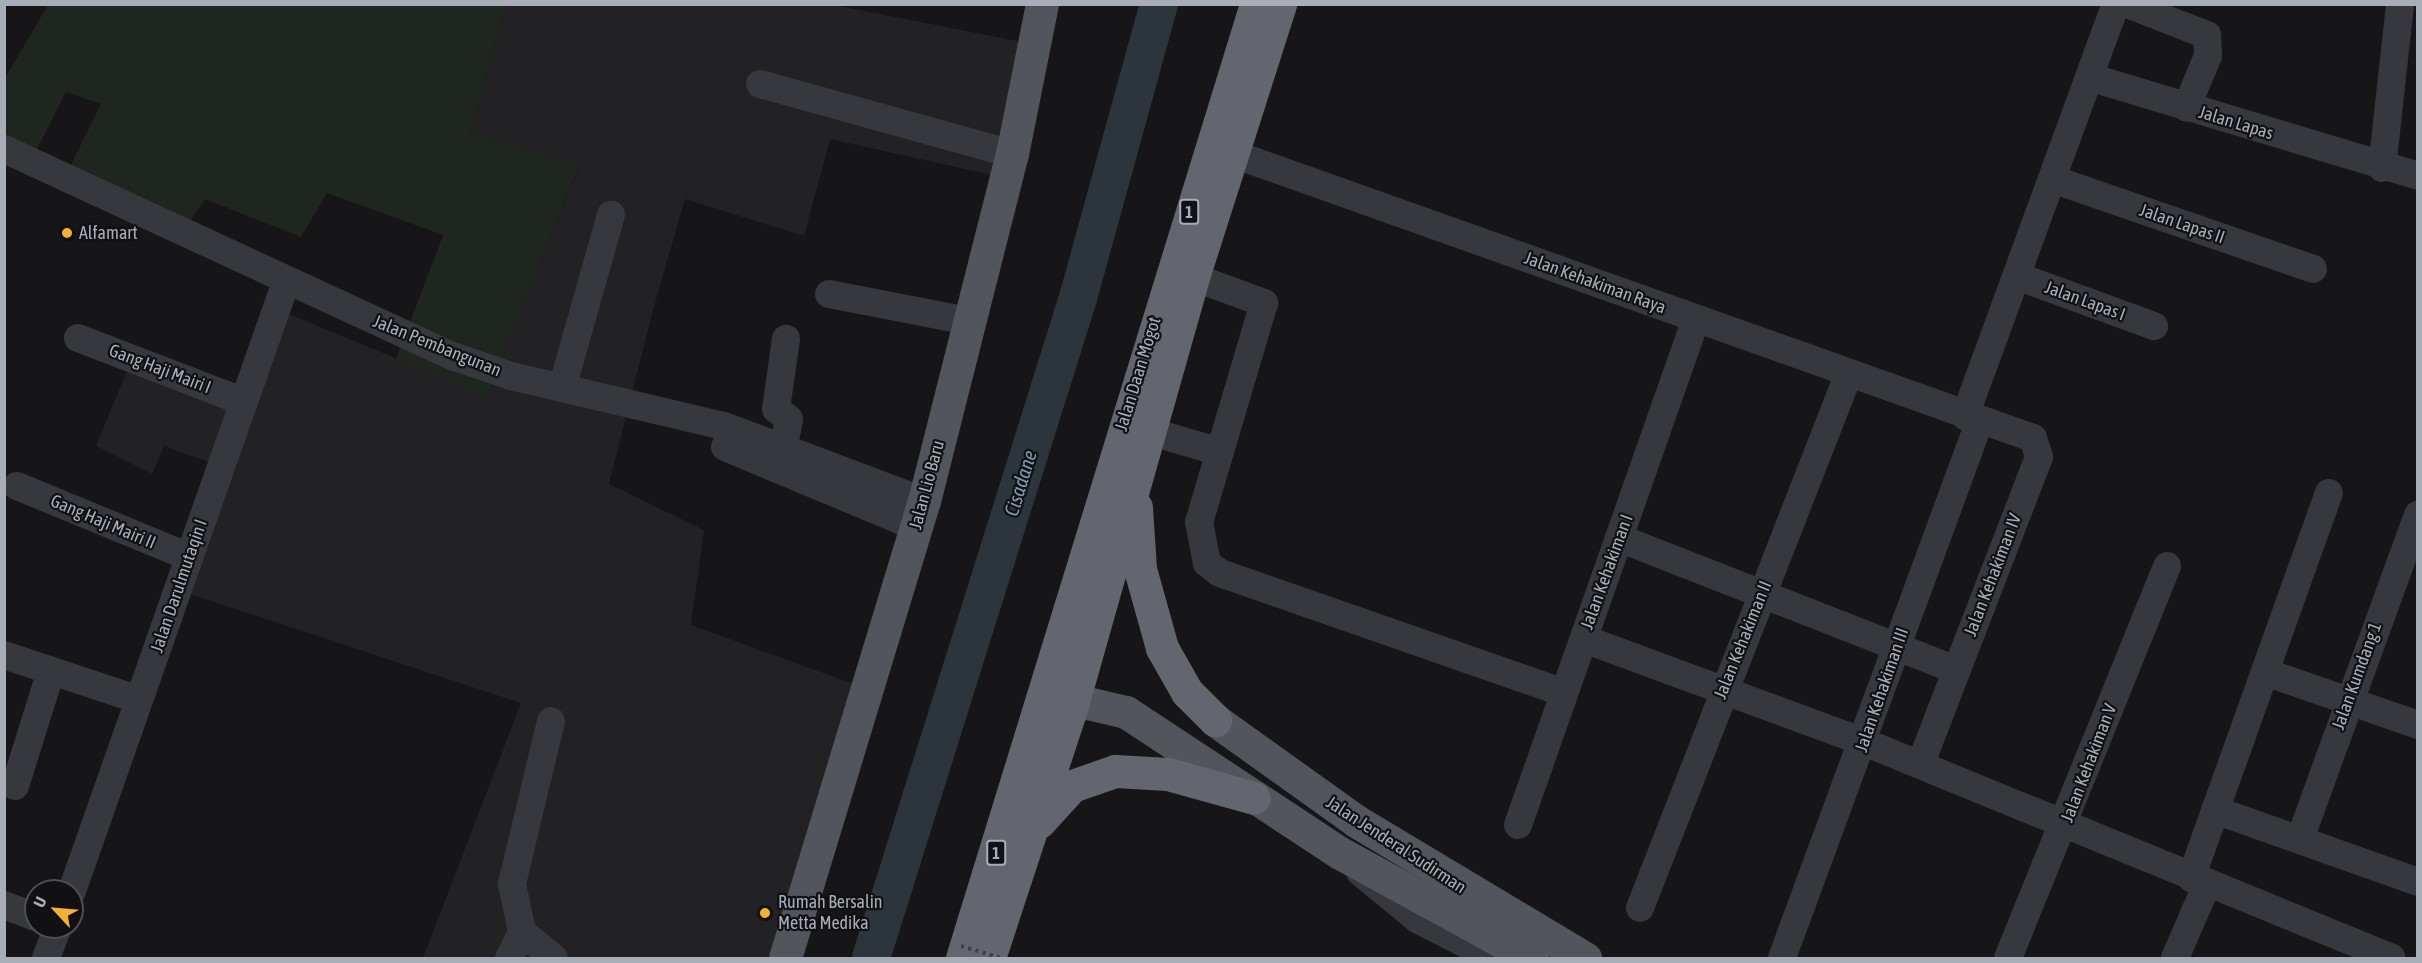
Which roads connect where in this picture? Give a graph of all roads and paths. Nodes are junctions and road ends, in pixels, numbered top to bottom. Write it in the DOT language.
graph roads {
  1 [pos="1042,4"];
  2 [pos="1256,4"];
  3 [pos="1280,4"];
  4 [pos="2116,4"];
  5 [pos="2127,4"];
  6 [pos="2400,4"];
  7 [pos="2089,77"];
  8 [pos="760,84"];
  9 [pos="2186,108"];
  10 [pos="4,149"];
  11 [pos="1220,150"];
  12 [pos="1012,154"];
  13 [pos="4,162"];
  14 [pos="2382,168"];
  15 [pos="2418,176"];
  16 [pos="2052,179"];
  17 [pos="611,215"];
  18 [pos="2313,268"];
  19 [pos="2017,276"];
  20 [pos="1193,277"];
  21 [pos="283,290"];
  22 [pos="830,294"];
  23 [pos="1696,319"];
  24 [pos="968,321"];
  25 [pos="2154,326"];
  26 [pos="78,338"];
  27 [pos="786,339"];
  28 [pos="1849,373"];
  29 [pos="562,388"];
  30 [pos="242,401"];
  31 [pos="1973,418"];
  32 [pos="1149,431"];
  33 [pos="784,445"];
  34 [pos="1220,452"];
  35 [pos="1134,481"];
  36 [pos="17,486"];
  37 [pos="2329,493"];
  38 [pos="920,514"];
  39 [pos="2418,515"];
  40 [pos="1619,538"];
  41 [pos="189,557"];
  42 [pos="2167,566"];
  43 [pos="1763,591"];
  44 [pos="1584,639"];
  45 [pos="1898,645"];
  46 [pos="4,655"];
  47 [pos="1956,670"];
  48 [pos="51,671"];
  49 [pos="2265,672"];
  50 [pos="1722,689"];
  51 [pos="1564,693"];
  52 [pos="139,700"];
  53 [pos="2348,701"];
  54 [pos="1071,705"];
  55 [pos="1215,720"];
  56 [pos="551,721"];
  57 [pos="2418,725"];
  58 [pos="1864,742"];
  59 [pos="1029,746"];
  60 [pos="1920,765"];
  61 [pos="15,786"];
  62 [pos="1254,798"];
  63 [pos="2215,810"];
  64 [pos="1518,825"];
  65 [pos="2065,826"];
  66 [pos="1029,835"];
  67 [pos="2300,839"];
  68 [pos="1340,853"];
  69 [pos="76,879"];
  70 [pos="2199,881"];
  71 [pos="2418,882"];
  72 [pos="4,905"];
  73 [pos="1640,908"];
  74 [pos="24,912"];
  75 [pos="522,932"];
  76 [pos="53,939"];
  77 [pos="2347,950"];
  78 [pos="971,954"];
  79 [pos="46,958"];
  80 [pos="509,958"];
  81 [pos="554,958"];
  82 [pos="785,958"];
  83 [pos="1001,958"];
  84 [pos="1493,958"];
  85 [pos="1532,958"];
  86 [pos="1585,958"];
  87 [pos="1782,958"];
  88 [pos="2008,958"];
  89 [pos="2175,958"];
  90 [pos="2392,958"];
  1 -- 12 [label="main road, Jalan Lio Baru"];
  2 -- 11 [label="highway, Jalan Daan Mogot / 1"];
  3 -- 11 [label="highway, Jalan Daan Mogot / 1"];
  4 -- 7 [label="street, Jalan Kehakiman III"];
  5 -- 9 [label="street"];
  6 -- 14 [label="street"];
  7 -- 9 [label="street, Jalan Lapas"];
  7 -- 16 [label="street, Jalan Kehakiman III"];
  8 -- 12 [label="street"];
  9 -- 14 [label="street, Jalan Lapas"];
  10 -- 21 [label="street, Jalan Pembangunan"];
  11 -- 20 [label="highway, Jalan Daan Mogot / 1"];
  11 -- 23 [label="street, Jalan Kehakiman Raya"];
  11 -- 59 [label="highway, Jalan Daan Mogot / 1"];
  12 -- 24 [label="main road, Jalan Lio Baru"];
  13 -- 21 [label="street, Jalan Pembangunan"];
  14 -- 15 [label="street, Jalan Lapas"];
  16 -- 18 [label="street, Jalan Lapas II"];
  16 -- 19 [label="street, Jalan Kehakiman III"];
  17 -- 29 [label="street"];
  19 -- 25 [label="street, Jalan Lapas I"];
  19 -- 31 [label="street, Jalan Kehakiman III"];
  20 -- 32 [label="highway, Jalan Daan Mogot / 1"];
  20 -- 34 [label="street"];
  21 -- 29 [label="street, Jalan Pembangunan"];
  21 -- 30 [label="street, Jalan Darulmutaqin I"];
  21 -- 38 [label="street, Jalan Pembangunan"];
  22 -- 24 [label="street"];
  23 -- 28 [label="street, Jalan Kehakiman Raya"];
  23 -- 40 [label="street, Jalan Kehakiman I"];
  24 -- 38 [label="main road, Jalan Lio Baru"];
  26 -- 30 [label="street, Gang Haji Mairi I"];
  27 -- 33 [label="street"];
  28 -- 31 [label="street, Jalan Kehakiman Raya"];
  28 -- 43 [label="street, Jalan Kehakiman II"];
  29 -- 33 [label="street, Jalan Pembangunan"];
  30 -- 41 [label="street, Jalan Darulmutaqin I"];
  31 -- 45 [label="street, Jalan Kehakiman III"];
  31 -- 47 [label="street, Jalan Kehakiman IV"];
  32 -- 34 [label="street"];
  32 -- 35 [label="highway, Jalan Daan Mogot / 1"];
  33 -- 38 [label="street, Jalan Pembangunan"];
  34 -- 51 [label="street"];
  35 -- 54 [label="highway, Jalan Daan Mogot / 1"];
  35 -- 55 [label="highway"];
  36 -- 41 [label="street, Gang Haji Mairi II"];
  37 -- 49 [label="street"];
  38 -- 82 [label="main road, Jalan Lio Baru"];
  39 -- 53 [label="street, Jalan Kumdang 1"];
  40 -- 43 [label="street"];
  40 -- 44 [label="street, Jalan Kehakiman I"];
  41 -- 52 [label="street, Jalan Darulmutaqin I"];
  42 -- 65 [label="street, Jalan Kehakiman V"];
  43 -- 45 [label="street"];
  43 -- 50 [label="street, Jalan Kehakiman II"];
  44 -- 50 [label="street"];
  44 -- 51 [label="street, Jalan Kehakiman I"];
  45 -- 47 [label="street"];
  45 -- 58 [label="street, Jalan Kehakiman III"];
  46 -- 48 [label="street"];
  47 -- 60 [label="street, Jalan Kehakiman IV"];
  48 -- 52 [label="street"];
  48 -- 61 [label="street"];
  49 -- 53 [label="street"];
  49 -- 63 [label="street"];
  50 -- 58 [label="street"];
  50 -- 73 [label="street, Jalan Kehakiman II"];
  51 -- 64 [label="street, Jalan Kehakiman I"];
  52 -- 69 [label="street, Jalan Darulmutaqin I"];
  53 -- 57 [label="street"];
  53 -- 67 [label="street, Jalan Kumdang 1"];
  54 -- 59 [label="main road, Jalan Daan Mogot"];
  54 -- 62 [label="main road, Jalan Jenderal Sudirman"];
  54 -- 66 [label="highway, Jalan Daan Mogot / 1"];
  55 -- 86 [label="main road, Jalan Jenderal Sudirman"];
  56 -- 75 [label="street"];
  58 -- 60 [label="street"];
  58 -- 87 [label="street, Jalan Kehakiman III"];
  59 -- 78 [label="highway, Jalan Daan Mogot / 1"];
  60 -- 65 [label="street"];
  62 -- 66 [label="highway"];
  62 -- 68 [label="main road, Jalan Jenderal Sudirman"];
  63 -- 67 [label="street"];
  63 -- 70 [label="street"];
  65 -- 70 [label="street"];
  65 -- 88 [label="street, Jalan Kehakiman V"];
  66 -- 78 [label="highway, Jalan Daan Mogot / 1"];
  67 -- 71 [label="street"];
  68 -- 84 [label="street, Jalan Jenderal Sudirman"];
  68 -- 85 [label="main road, Jalan Jenderal Sudirman"];
  70 -- 77 [label="street"];
  70 -- 89 [label="street"];
  72 -- 74 [label="street"];
  75 -- 80 [label="street"];
  75 -- 81 [label="street"];
  76 -- 79 [label="street"];
  77 -- 90 [label="street"];
  78 -- 83 [label="path, bridge"];
}
